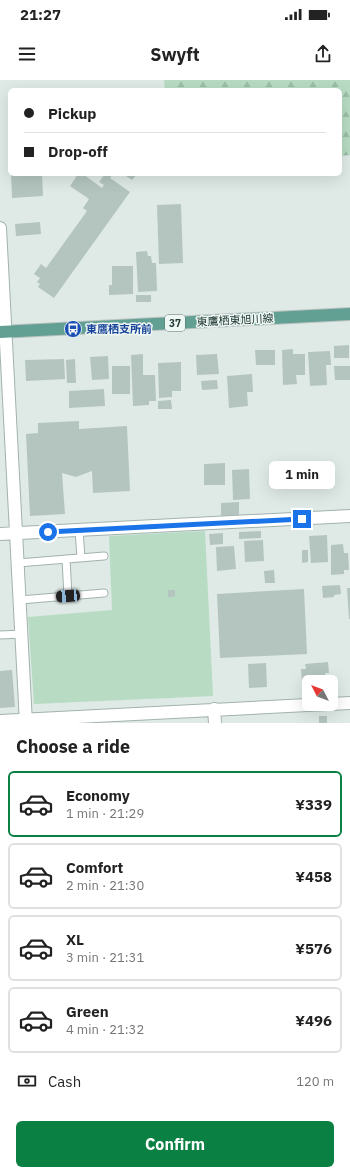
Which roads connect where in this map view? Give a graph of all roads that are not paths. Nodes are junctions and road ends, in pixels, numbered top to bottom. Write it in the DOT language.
graph roads {
  1 [pos="0,228"];
  2 [pos="350,314"];
  3 [pos="3,332"];
  4 [pos="350,516"];
  5 [pos="79,530"];
  6 [pos="0,534"];
  7 [pos="16,534"];
  8 [pos="104,556"];
  9 [pos="81,558"];
  10 [pos="66,559"];
  11 [pos="18,563"];
  12 [pos="104,593"];
  13 [pos="68,596"];
  14 [pos="20,600"];
  15 [pos="22,634"];
  16 [pos="0,636"];
  17 [pos="350,703"];
  18 [pos="338,704"];
  19 [pos="302,705"];
  20 [pos="214,709"];
  21 [pos="0,721"];
  22 [pos="26,721"];
  23 [pos="215,723"];
  1 -- 3 [label="street"];
  2 -- 3 [label="main road, 東鷹栖東旭川線 / 37"];
  3 -- 7 [label="street"];
  4 -- 5 [label="street"];
  5 -- 7 [label="street"];
  5 -- 9 [label="lane"];
  6 -- 7 [label="street"];
  7 -- 11 [label="street"];
  8 -- 9 [label="lane"];
  9 -- 10 [label="lane"];
  10 -- 11 [label="lane"];
  10 -- 13 [label="lane"];
  11 -- 14 [label="street"];
  12 -- 13 [label="lane"];
  13 -- 14 [label="lane"];
  14 -- 15 [label="street"];
  15 -- 16 [label="lane"];
  15 -- 22 [label="street"];
  17 -- 18 [label="street"];
  19 -- 20 [label="street"];
  20 -- 22 [label="street"];
  20 -- 23 [label="street"];
  21 -- 22 [label="street"];
}
